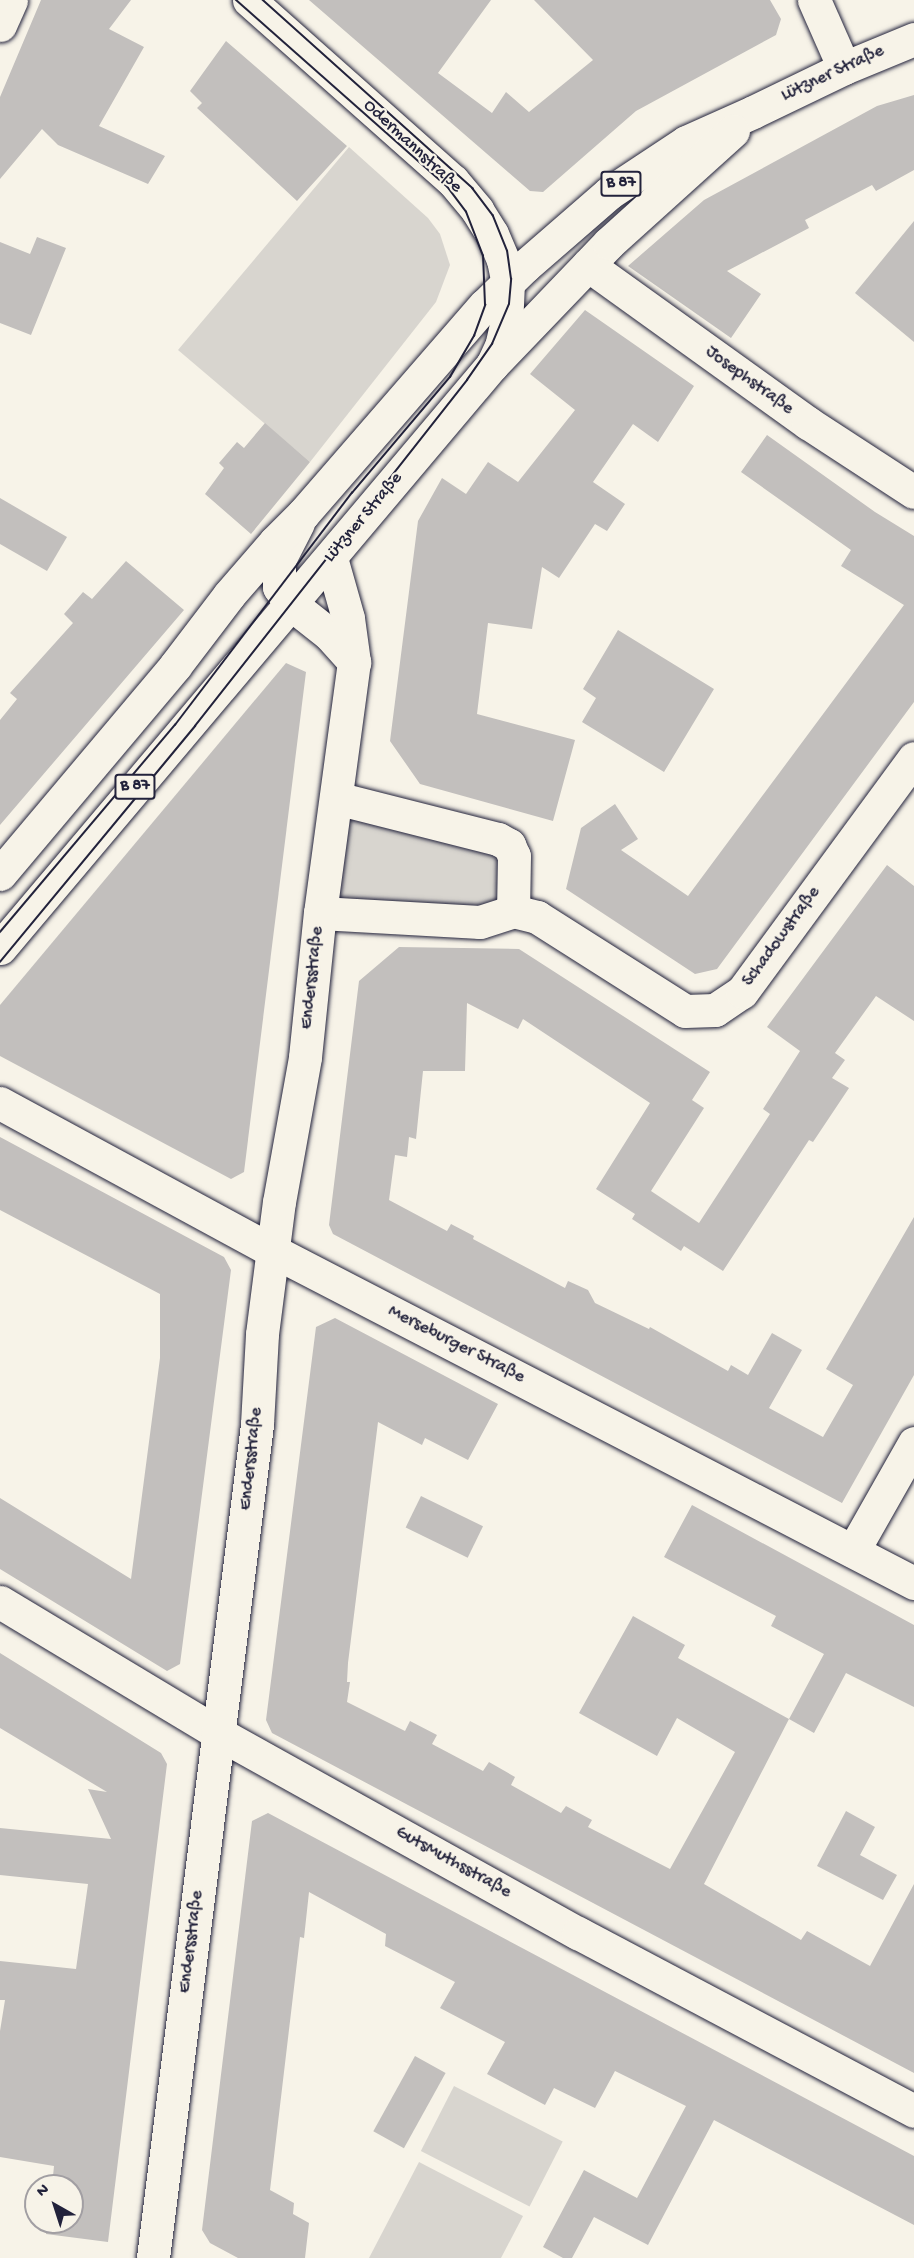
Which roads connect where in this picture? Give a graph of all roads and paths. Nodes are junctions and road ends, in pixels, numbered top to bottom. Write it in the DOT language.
graph roads {
  1 [pos="11,0"];
  2 [pos="249,0"];
  3 [pos="814,0"];
  4 [pos="0,25"];
  5 [pos="914,39"];
  6 [pos="844,68"];
  7 [pos="753,112"];
  8 [pos="588,265"];
  9 [pos="508,283"];
  10 [pos="492,365"];
  11 [pos="914,492"];
  12 [pos="303,514"];
  13 [pos="331,558"];
  14 [pos="291,604"];
  15 [pos="354,662"];
  16 [pos="914,758"];
  17 [pos="336,798"];
  18 [pos="0,874"];
  19 [pos="513,911"];
  20 [pos="320,913"];
  21 [pos="0,948"];
  22 [pos="0,1103"];
  23 [pos="273,1251"];
  24 [pos="914,1443"];
  25 [pos="853,1551"];
  26 [pos="914,1583"];
  27 [pos="0,1602"];
  28 [pos="218,1734"];
  29 [pos="914,2111"];
  30 [pos="156,2256"];
  1 -- 4 [label="street"];
  2 -- 9 [label="street, Odermannstraße"];
  3 -- 6 [label="street"];
  5 -- 6 [label="street, Lützner Straße / B 87"];
  6 -- 7 [label="street, Lützner Straße / B 87"];
  7 -- 8 [label="street, Lützner Straße / B 87"];
  7 -- 9 [label="street, Lützner Straße / B 87"];
  8 -- 10 [label="street, Lützner Straße / B 87"];
  8 -- 11 [label="street, Josephstraße"];
  9 -- 10 [label="street, Odermannstraße"];
  9 -- 12 [label="street, Lützner Straße / B 87"];
  10 -- 13 [label="street, Lützner Straße / B 87"];
  12 -- 14 [label="street"];
  12 -- 18 [label="street, Lützner Straße / B 87"];
  13 -- 14 [label="street, Lützner Straße / B 87"];
  13 -- 15 [label="street, Endersstraße"];
  14 -- 15 [label="street"];
  14 -- 21 [label="street, Lützner Straße / B 87"];
  15 -- 17 [label="street, Endersstraße"];
  16 -- 19 [label="street, Schadowstraße"];
  17 -- 19 [label="street"];
  17 -- 20 [label="street, Endersstraße"];
  19 -- 20 [label="street"];
  20 -- 23 [label="street, Endersstraße"];
  22 -- 23 [label="street, Merseburger Straße"];
  23 -- 25 [label="street, Merseburger Straße"];
  23 -- 28 [label="street, Endersstraße"];
  24 -- 25 [label="street"];
  25 -- 26 [label="street, Merseburger Straße"];
  27 -- 28 [label="street, GutsMuthsstraße"];
  28 -- 29 [label="street, GutsMuthsstraße"];
  28 -- 30 [label="street, Endersstraße"];
}
